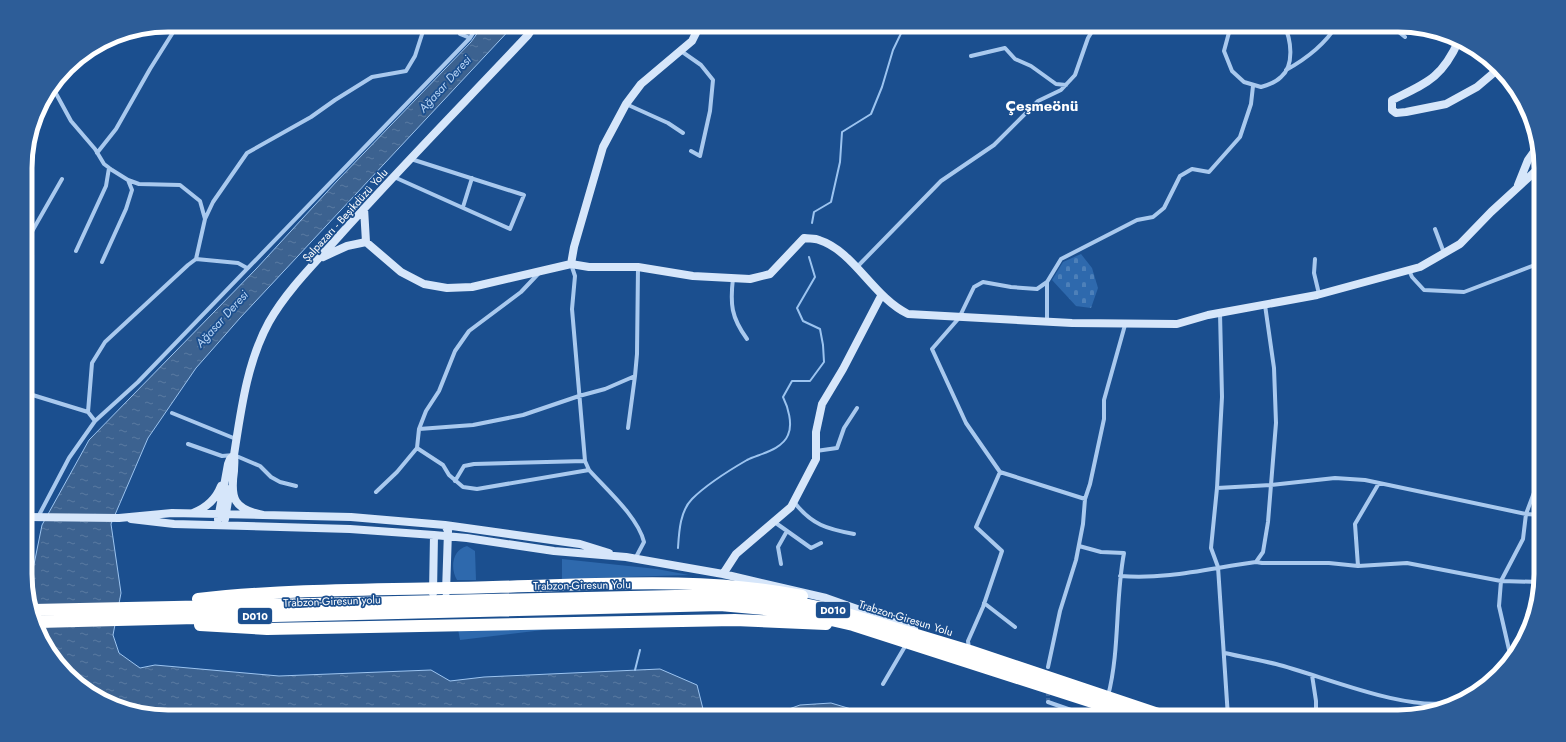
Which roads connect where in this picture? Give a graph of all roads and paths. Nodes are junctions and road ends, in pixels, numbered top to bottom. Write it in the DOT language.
graph roads {
  1 [pos="173,32"];
  2 [pos="422,32"];
  3 [pos="460,32"];
  4 [pos="474,32"];
  5 [pos="696,32"];
  6 [pos="1092,32"];
  7 [pos="1229,32"];
  8 [pos="1287,32"];
  9 [pos="1332,32"];
  10 [pos="1399,32"];
  11 [pos="530,33"];
  12 [pos="1405,37"];
  13 [pos="470,38"];
  14 [pos="1457,45"];
  15 [pos="681,51"];
  16 [pos="971,56"];
  17 [pos="1286,70"];
  18 [pos="1495,73"];
  19 [pos="1066,84"];
  20 [pos="1253,86"];
  21 [pos="55,92"];
  22 [pos="626,104"];
  23 [pos="683,133"];
  24 [pos="691,151"];
  25 [pos="97,152"];
  26 [pos="1533,153"];
  27 [pos="412,159"];
  28 [pos="109,168"];
  29 [pos="1534,173"];
  30 [pos="394,177"];
  31 [pos="472,178"];
  32 [pos="62,179"];
  33 [pos="128,180"];
  34 [pos="1515,191"];
  35 [pos="463,207"];
  36 [pos="364,208"];
  37 [pos="205,219"];
  38 [pos="1434,229"];
  39 [pos="32,232"];
  40 [pos="366,242"];
  41 [pos="76,251"];
  42 [pos="1444,254"];
  43 [pos="1315,258"];
  44 [pos="196,259"];
  45 [pos="319,259"];
  46 [pos="102,262"];
  47 [pos="571,264"];
  48 [pos="1534,265"];
  49 [pos="638,267"];
  50 [pos="857,267"];
  51 [pos="247,268"];
  52 [pos="1409,270"];
  53 [pos="540,272"];
  54 [pos="733,278"];
  55 [pos="1047,282"];
  56 [pos="1319,294"];
  57 [pos="881,296"];
  58 [pos="1264,305"];
  59 [pos="1220,313"];
  60 [pos="960,318"];
  61 [pos="1047,322"];
  62 [pos="1125,325"];
  63 [pos="747,339"];
  64 [pos="635,376"];
  65 [pos="32,395"];
  66 [pos="579,396"];
  67 [pos="857,408"];
  68 [pos="88,412"];
  69 [pos="172,413"];
  70 [pos="95,421"];
  71 [pos="628,428"];
  72 [pos="419,429"];
  73 [pos="236,440"];
  74 [pos="188,444"];
  75 [pos="417,448"];
  76 [pos="816,451"];
  77 [pos="234,455"];
  78 [pos="585,460"];
  79 [pos="228,464"];
  80 [pos="589,470"];
  81 [pos="233,471"];
  82 [pos="1000,472"];
  83 [pos="455,481"];
  84 [pos="1379,483"];
  85 [pos="1271,485"];
  86 [pos="296,486"];
  87 [pos="1217,488"];
  88 [pos="376,492"];
  89 [pos="1534,493"];
  90 [pos="1085,499"];
  91 [pos="794,502"];
  92 [pos="190,514"];
  93 [pos="1526,514"];
  94 [pos="222,515"];
  95 [pos="263,515"];
  96 [pos="1534,515"];
  97 [pos="41,517"];
  98 [pos="32,518"];
  99 [pos="119,518"];
  100 [pos="774,521"];
  101 [pos="220,525"];
  102 [pos="445,525"];
  103 [pos="787,531"];
  104 [pos="854,534"];
  105 [pos="434,535"];
  106 [pos="448,537"];
  107 [pos="821,543"];
  108 [pos="1078,546"];
  109 [pos="626,557"];
  110 [pos="634,559"];
  111 [pos="1256,562"];
  112 [pos="781,564"];
  113 [pos="1358,566"];
  114 [pos="1218,567"];
  115 [pos="723,574"];
  116 [pos="1120,576"];
  117 [pos="1501,581"];
  118 [pos="1534,582"];
  119 [pos="432,589"];
  120 [pos="446,589"];
  121 [pos="984,604"];
  122 [pos="483,605"];
  123 [pos="390,607"];
  124 [pos="119,608"];
  125 [pos="37,610"];
  126 [pos="119,620"];
  127 [pos="41,622"];
  128 [pos="433,625"];
  129 [pos="447,625"];
  130 [pos="853,625"];
  131 [pos="1015,627"];
  132 [pos="914,629"];
  133 [pos="907,643"];
  134 [pos="1511,650"];
  135 [pos="970,651"];
  136 [pos="1225,653"];
  137 [pos="1048,667"];
  138 [pos="1312,675"];
  139 [pos="883,684"];
  140 [pos="1108,697"];
  141 [pos="1048,702"];
  142 [pos="1438,704"];
  143 [pos="1071,710"];
  144 [pos="1116,710"];
  145 [pos="1146,710"];
  146 [pos="1228,710"];
  147 [pos="1316,710"];
  1 -- 25 [label="street"];
  2 -- 37 [label="street"];
  3 -- 13 [label="street"];
  4 -- 13 [label="street"];
  5 -- 15 [label="street"];
  6 -- 19 [label="street"];
  7 -- 20 [label="street"];
  8 -- 17 [label="street"];
  9 -- 17 [label="street"];
  10 -- 12 [label="street"];
  11 -- 27 [label="street, Şalpazarı - Beşikdüzü Yolu"];
  13 -- 51 [label="street"];
  14 -- 18 [label="street"];
  15 -- 22 [label="street"];
  15 -- 24 [label="street"];
  16 -- 19 [label="street"];
  17 -- 20 [label="street"];
  19 -- 50 [label="street"];
  20 -- 55 [label="street"];
  21 -- 25 [label="street"];
  22 -- 23 [label="street"];
  22 -- 47 [label="street"];
  25 -- 28 [label="street"];
  26 -- 34 [label="street"];
  27 -- 30 [label="street, Şalpazarı - Beşikdüzü Yolu"];
  27 -- 31 [label="street"];
  28 -- 33 [label="street"];
  28 -- 41 [label="street"];
  29 -- 34 [label="street"];
  30 -- 35 [label="street"];
  30 -- 36 [label="street, Şalpazarı - Beşikdüzü Yolu"];
  31 -- 35 [label="street"];
  31 -- 35 [label="street"];
  32 -- 39 [label="street"];
  33 -- 37 [label="street"];
  33 -- 46 [label="street"];
  34 -- 42 [label="street"];
  36 -- 40 [label="street"];
  36 -- 45 [label="street, Şalpazarı - Beşikdüzü Yolu"];
  37 -- 44 [label="street"];
  38 -- 42 [label="street"];
  40 -- 45 [label="street"];
  40 -- 53 [label="street"];
  42 -- 52 [label="street"];
  43 -- 56 [label="street"];
  44 -- 51 [label="street"];
  44 -- 68 [label="street"];
  45 -- 73 [label="street, Şalpazarı - Beşikdüzü Yolu"];
  47 -- 49 [label="street"];
  47 -- 53 [label="street"];
  47 -- 66 [label="street"];
  48 -- 52 [label="street"];
  49 -- 54 [label="street"];
  49 -- 64 [label="street"];
  50 -- 54 [label="street"];
  50 -- 57 [label="street"];
  51 -- 70 [label="street"];
  52 -- 56 [label="street"];
  53 -- 72 [label="street"];
  54 -- 63 [label="street"];
  55 -- 60 [label="street"];
  55 -- 61 [label="street"];
  56 -- 58 [label="street"];
  57 -- 60 [label="street"];
  57 -- 76 [label="street"];
  58 -- 59 [label="street"];
  58 -- 85 [label="street"];
  59 -- 62 [label="street"];
  59 -- 87 [label="street"];
  60 -- 61 [label="street"];
  60 -- 82 [label="street"];
  61 -- 62 [label="street"];
  62 -- 90 [label="street"];
  64 -- 66 [label="street"];
  64 -- 71 [label="street"];
  65 -- 68 [label="street"];
  66 -- 72 [label="street"];
  66 -- 78 [label="street"];
  67 -- 76 [label="street"];
  68 -- 70 [label="street"];
  69 -- 73 [label="street"];
  70 -- 97 [label="street"];
  72 -- 75 [label="street"];
  73 -- 77 [label="street, Şalpazarı - Beşikdüzü Yolu"];
  74 -- 77 [label="street"];
  75 -- 83 [label="street"];
  75 -- 88 [label="street"];
  76 -- 91 [label="street"];
  77 -- 79 [label="street"];
  77 -- 81 [label="street, Şalpazarı - Beşikdüzü Yolu"];
  77 -- 86 [label="street"];
  78 -- 80 [label="street"];
  78 -- 83 [label="street"];
  79 -- 92 [label="street"];
  79 -- 94 [label="street"];
  80 -- 83 [label="street"];
  80 -- 110 [label="street"];
  81 -- 94 [label="street"];
  81 -- 95 [label="street"];
  82 -- 90 [label="street"];
  82 -- 121 [label="street"];
  84 -- 85 [label="street"];
  84 -- 93 [label="street"];
  84 -- 113 [label="street"];
  85 -- 87 [label="street"];
  85 -- 111 [label="street"];
  87 -- 114 [label="street"];
  89 -- 93 [label="street"];
  90 -- 108 [label="street"];
  91 -- 100 [label="street"];
  91 -- 104 [label="street"];
  92 -- 94 [label="street"];
  92 -- 99 [label="street"];
  93 -- 96 [label="street"];
  93 -- 117 [label="street"];
  94 -- 95 [label="street"];
  94 -- 101 [label="street"];
  95 -- 102 [label="street"];
  97 -- 98 [label="street"];
  97 -- 99 [label="street"];
  99 -- 101 [label="street"];
  100 -- 103 [label="street"];
  100 -- 115 [label="street"];
  101 -- 105 [label="street"];
  102 -- 106 [label="street"];
  102 -- 109 [label="street"];
  103 -- 107 [label="street"];
  103 -- 112 [label="street"];
  105 -- 106 [label="street"];
  105 -- 119 [label="street"];
  106 -- 109 [label="street"];
  106 -- 120 [label="street"];
  108 -- 116 [label="street"];
  108 -- 137 [label="street"];
  109 -- 110 [label="street"];
  110 -- 115 [label="street"];
  111 -- 113 [label="street"];
  111 -- 114 [label="street"];
  113 -- 117 [label="street"];
  114 -- 116 [label="street"];
  114 -- 136 [label="street"];
  115 -- 132 [label="street"];
  116 -- 140 [label="street"];
  117 -- 118 [label="street"];
  117 -- 134 [label="street"];
  119 -- 120 [label="highway"];
  119 -- 124 [label="highway"];
  119 -- 128 [label="street"];
  120 -- 129 [label="street"];
  120 -- 132 [label="highway"];
  121 -- 131 [label="street"];
  121 -- 135 [label="street"];
  122 -- 123 [label="highway, D010"];
  122 -- 130 [label="highway, Trabzon-Giresun Yolu / D010"];
  122 -- 135 [label="highway, Trabzon-Giresun Yolu / D010"];
  123 -- 124 [label="highway, D010"];
  123 -- 126 [label="highway, Trabzon-Giresun yolu / D010"];
  124 -- 125 [label="highway, D010"];
  126 -- 127 [label="highway, Trabzon-Giresun yolu / D010"];
  126 -- 128 [label="highway"];
  128 -- 129 [label="highway"];
  129 -- 130 [label="highway"];
  130 -- 133 [label="highway, Trabzon-Giresun Yolu / D010"];
  132 -- 135 [label="highway"];
  133 -- 139 [label="street"];
  133 -- 144 [label="highway, Trabzon-Giresun Yolu / D010"];
  135 -- 140 [label="highway, Trabzon-Giresun Yolu / D010"];
  136 -- 138 [label="street"];
  136 -- 146 [label="street"];
  138 -- 142 [label="street"];
  138 -- 147 [label="street"];
  140 -- 145 [label="highway, Trabzon-Giresun Yolu / D010"];
  141 -- 143 [label="street"];
}
